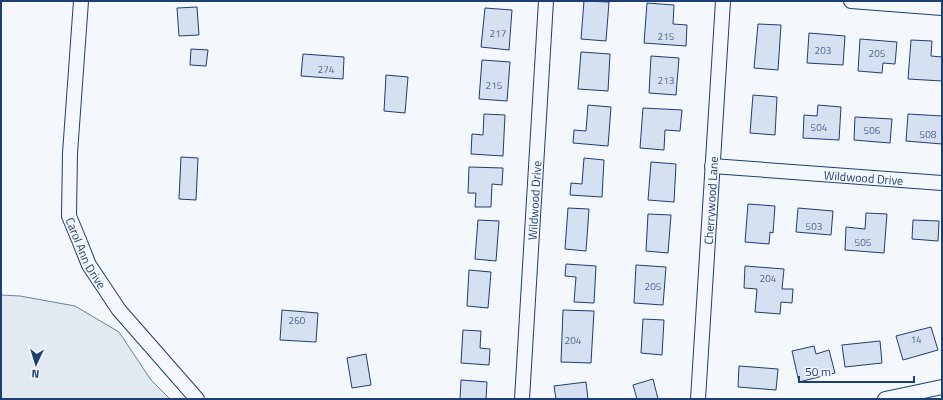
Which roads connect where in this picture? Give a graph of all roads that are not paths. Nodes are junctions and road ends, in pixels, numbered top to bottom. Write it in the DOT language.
graph roads {
  1 [pos="81,1"];
  2 [pos="546,1"];
  3 [pos="723,1"];
  4 [pos="851,1"];
  5 [pos="942,8"];
  6 [pos="712,166"];
  7 [pos="942,183"];
  8 [pos="942,387"];
  9 [pos="197,399"];
  10 [pos="522,399"];
  11 [pos="698,399"];
  12 [pos="886,399"];
  1 -- 9 [label="street, Carol Ann Drive"];
  2 -- 10 [label="street, Wildwood Drive"];
  3 -- 6 [label="street, Cherrywood Lane"];
  4 -- 5 [label="street"];
  6 -- 7 [label="street, Wildwood Drive"];
  6 -- 11 [label="street, Cherrywood Lane"];
  8 -- 12 [label="street"];
}
